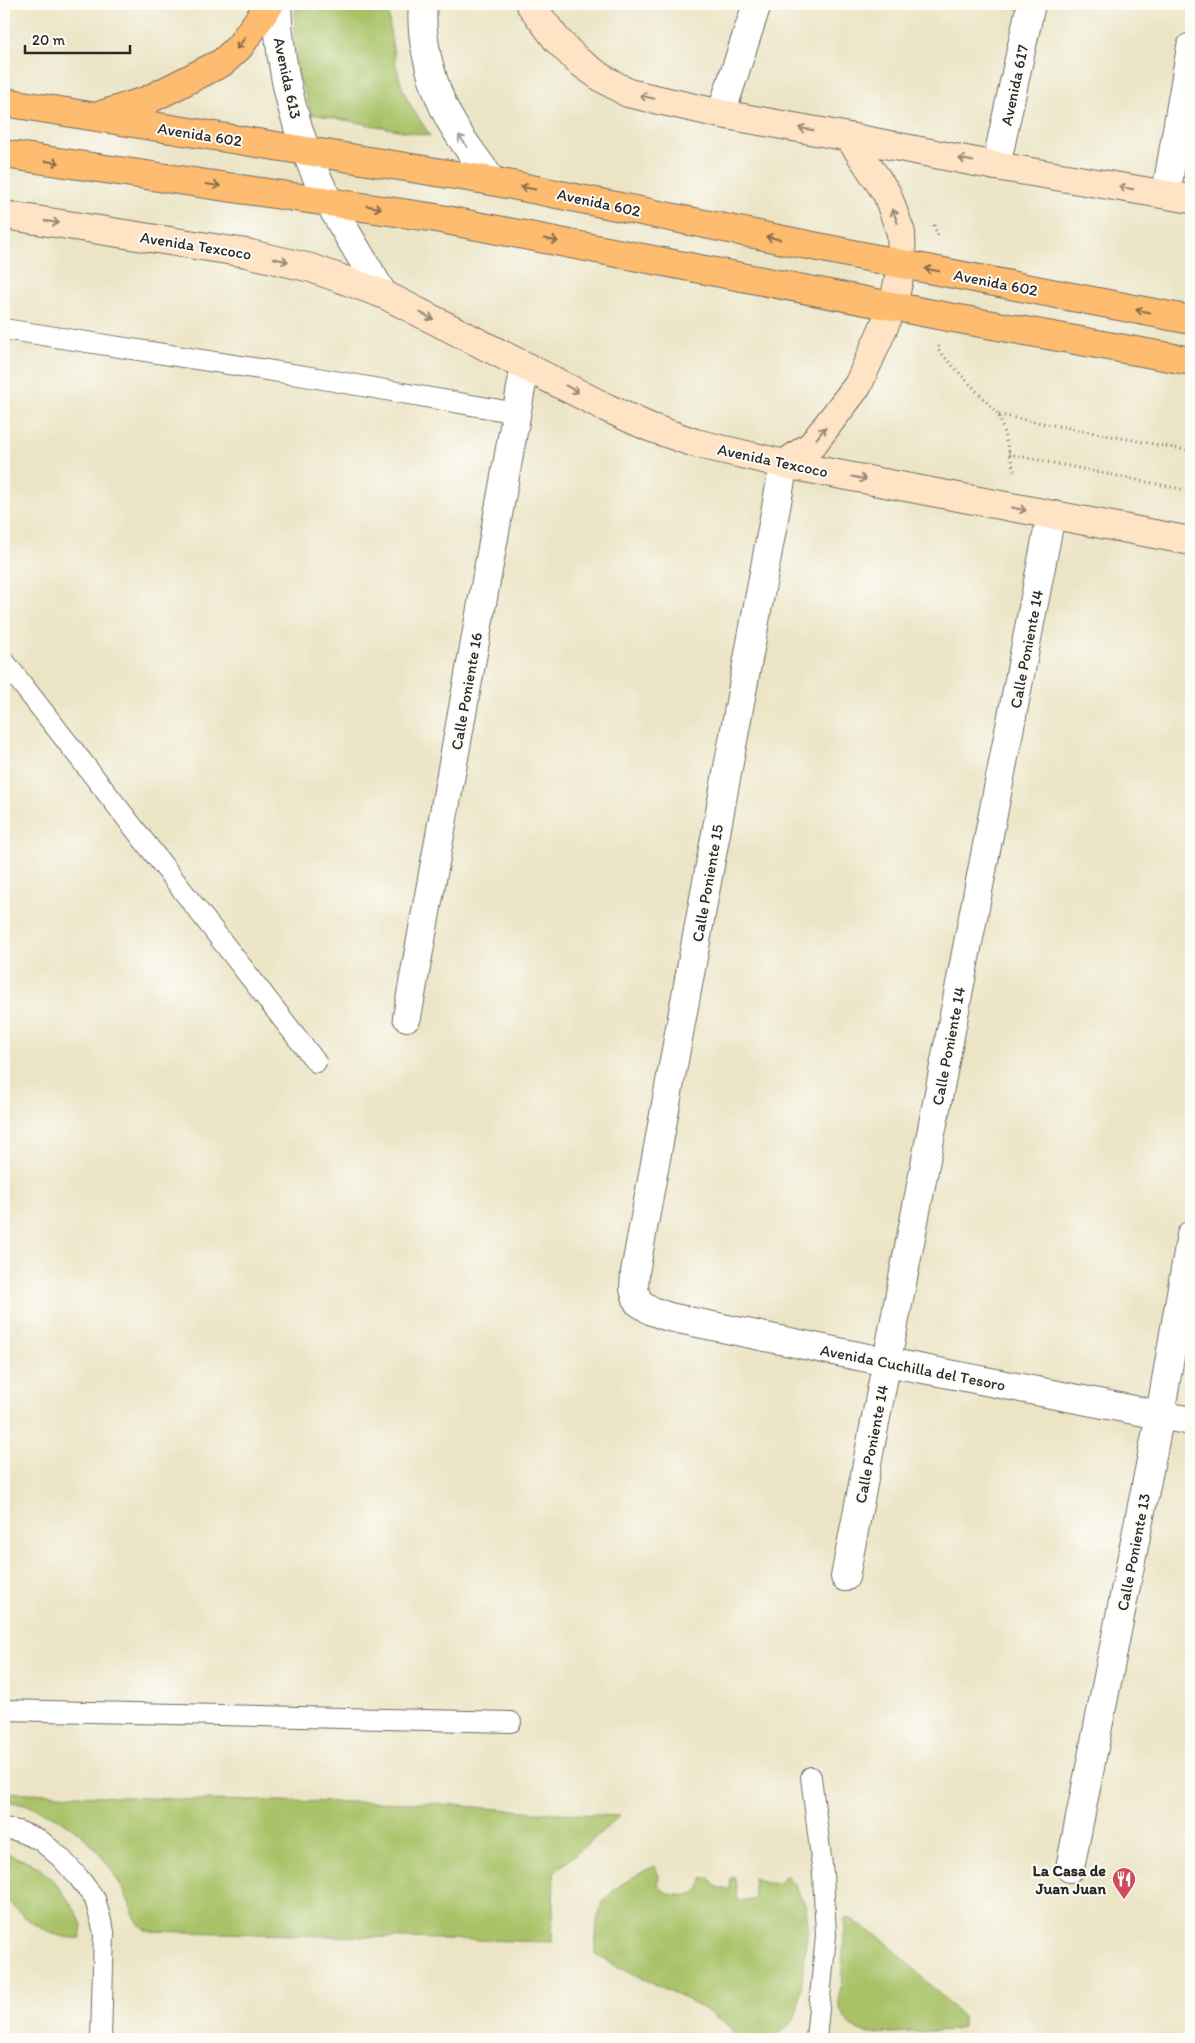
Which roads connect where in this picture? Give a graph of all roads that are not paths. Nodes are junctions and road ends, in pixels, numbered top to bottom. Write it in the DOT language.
graph roads {
  1 [pos="270,4"];
  2 [pos="277,4"];
  3 [pos="423,4"];
  4 [pos="530,4"];
  5 [pos="757,4"];
  6 [pos="1031,4"];
  7 [pos="1191,47"];
  8 [pos="4,102"];
  9 [pos="720,114"];
  10 [pos="94,117"];
  11 [pos="849,137"];
  12 [pos="307,151"];
  13 [pos="4,154"];
  14 [pos="996,166"];
  15 [pos="492,180"];
  16 [pos="1179,197"];
  17 [pos="328,201"];
  18 [pos="4,214"];
  19 [pos="902,264"];
  20 [pos="383,294"];
  21 [pos="893,306"];
  22 [pos="1191,320"];
  23 [pos="4,329"];
  24 [pos="1191,361"];
  25 [pos="525,366"];
  26 [pos="517,413"];
  27 [pos="784,464"];
  28 [pos="1052,515"];
  29 [pos="1191,541"];
  30 [pos="4,661"];
  31 [pos="407,1017"];
  32 [pos="316,1062"];
  33 [pos="1191,1234"];
  34 [pos="638,1302"];
  35 [pos="887,1362"];
  36 [pos="1160,1415"];
  37 [pos="1191,1421"];
  38 [pos="845,1577"];
  39 [pos="4,1710"];
  40 [pos="511,1722"];
  41 [pos="811,1777"];
  42 [pos="4,1828"];
  43 [pos="1070,1868"];
  44 [pos="101,2039"];
  45 [pos="816,2039"];
  1 -- 10 [label="main road, one-way"];
  2 -- 12 [label="street, Avenida 613"];
  15 -- 3 [label="street, one-way"];
  9 -- 4 [label="main road, one-way"];
  5 -- 9 [label="street"];
  6 -- 14 [label="street, Avenida 617"];
  7 -- 16 [label="street"];
  8 -- 10 [label="main road, Avenida 602"];
  11 -- 9 [label="main road, one-way"];
  10 -- 12 [label="main road, Avenida 602"];
  14 -- 11 [label="main road, one-way"];
  19 -- 11 [label="main road, one-way"];
  12 -- 15 [label="main road, Avenida 602"];
  12 -- 17 [label="street, Avenida 613"];
  13 -- 17 [label="main road, one-way"];
  16 -- 14 [label="main road, one-way"];
  19 -- 15 [label="main road, Avenida 602, one-way"];
  17 -- 20 [label="street"];
  17 -- 21 [label="main road, one-way"];
  18 -- 20 [label="main road, Avenida Texcoco, one-way"];
  19 -- 21 [label="main road"];
  22 -- 19 [label="main road, Avenida 602, one-way"];
  20 -- 25 [label="main road, Avenida Texcoco, one-way"];
  21 -- 24 [label="main road"];
  27 -- 21 [label="main road, one-way"];
  23 -- 26 [label="lane"];
  25 -- 26 [label="street, Calle Poniente 16"];
  25 -- 27 [label="main road, Avenida Texcoco, one-way"];
  26 -- 31 [label="street, Calle Poniente 16"];
  27 -- 28 [label="main road, Avenida Texcoco, one-way"];
  27 -- 34 [label="street, Calle Poniente 15"];
  28 -- 29 [label="main road, Avenida Texcoco"];
  28 -- 35 [label="street, Calle Poniente 14"];
  30 -- 32 [label="lane"];
  33 -- 36 [label="street, Calle Poniente 13"];
  34 -- 35 [label="street, Avenida Cuchilla del Tesoro"];
  35 -- 36 [label="street, Avenida Cuchilla del Tesoro"];
  35 -- 38 [label="street, Calle Poniente 14"];
  36 -- 37 [label="street, Avenida Cuchilla del Tesoro"];
  36 -- 43 [label="street, Calle Poniente 13"];
  39 -- 40 [label="lane"];
  41 -- 45 [label="lane"];
  42 -- 44 [label="lane"];
}
